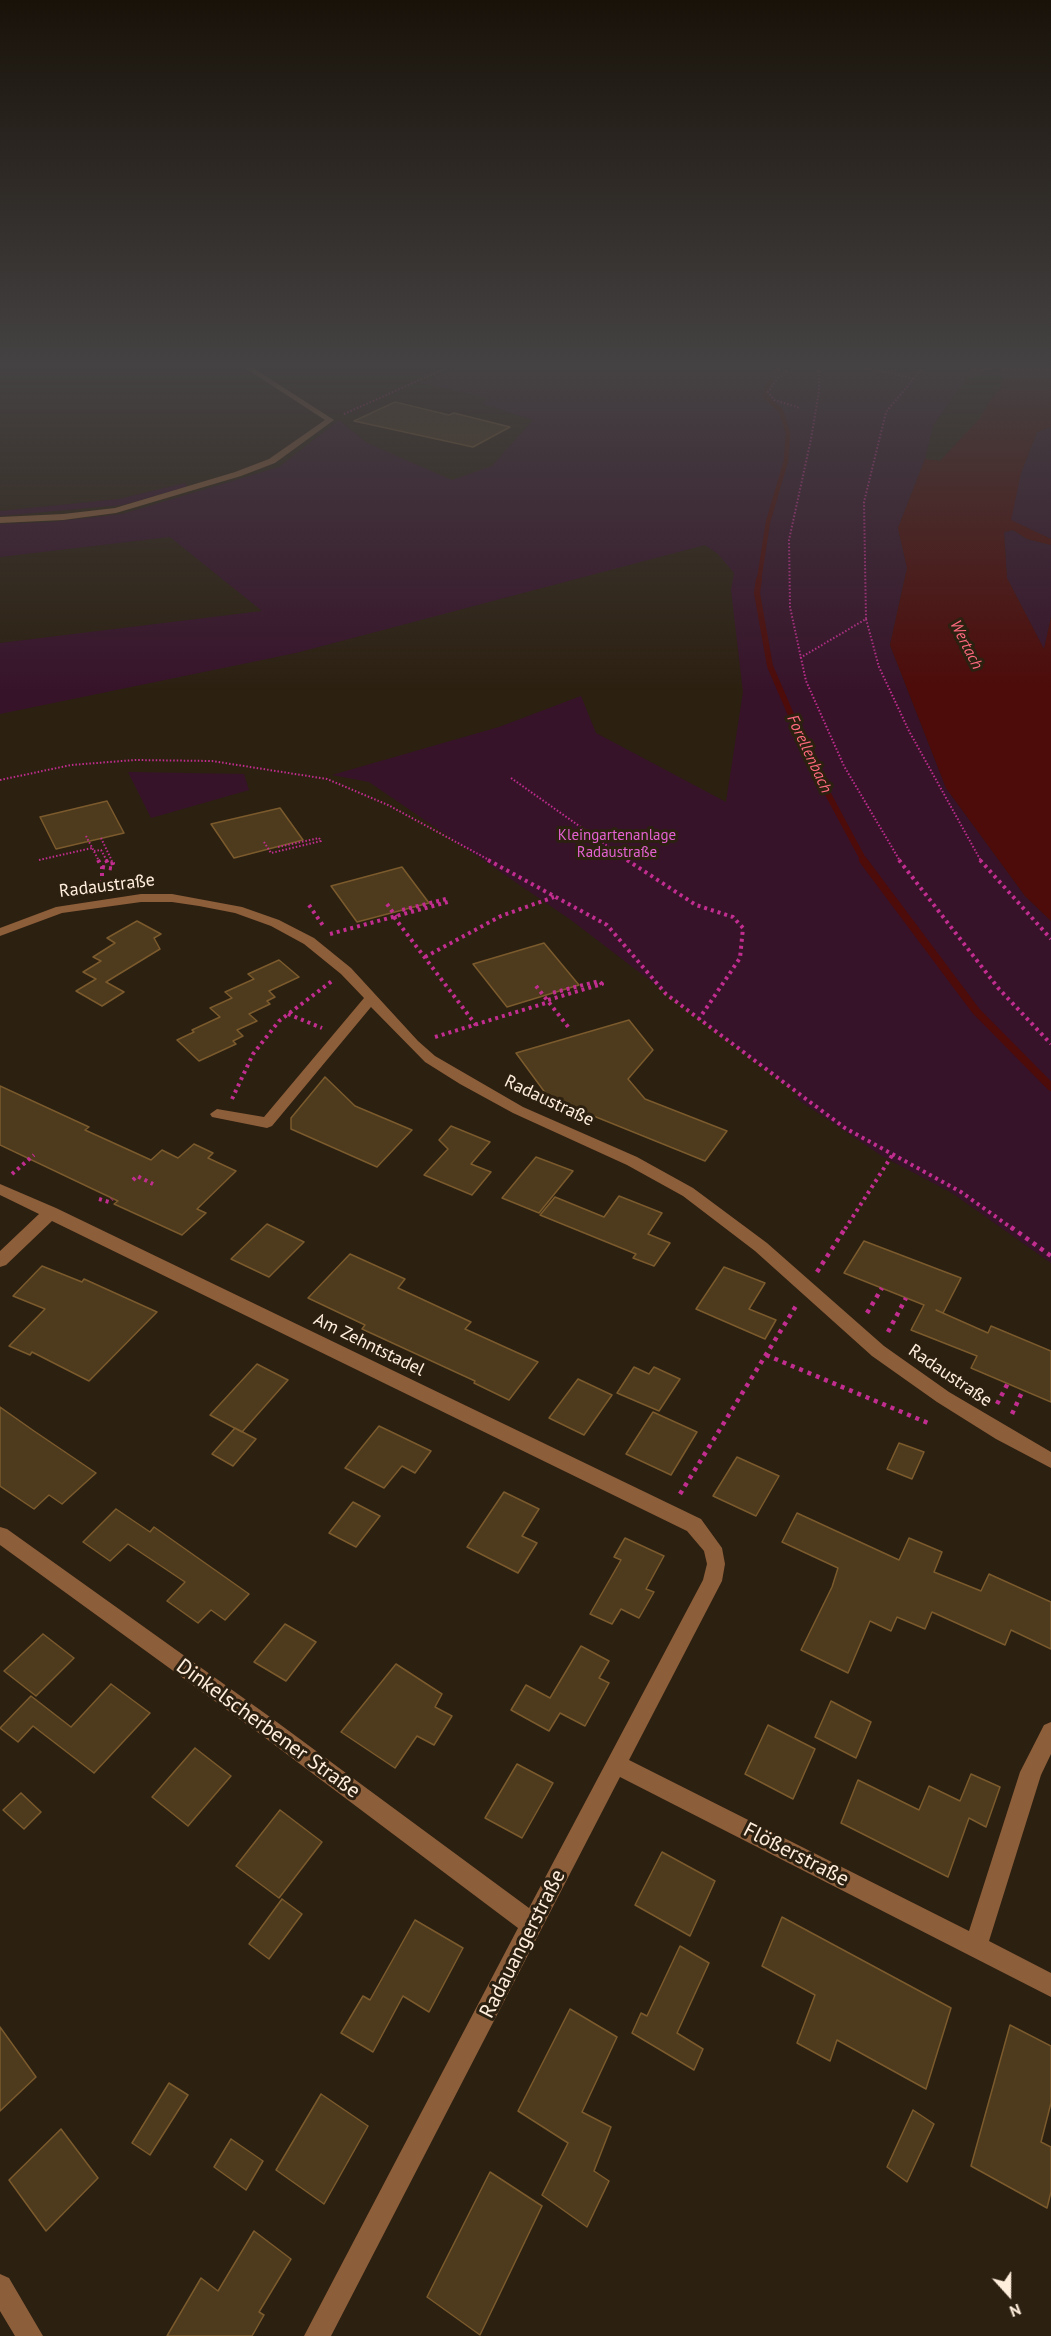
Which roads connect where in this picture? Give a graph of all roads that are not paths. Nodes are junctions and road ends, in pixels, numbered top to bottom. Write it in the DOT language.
graph roads {
  1 [pos="240,473"];
  2 [pos="0,520"];
  3 [pos="0,932"];
  4 [pos="372,998"];
  5 [pos="217,1114"];
  6 [pos="4,1183"];
  7 [pos="51,1212"];
  8 [pos="0,1261"];
  9 [pos="1051,1461"];
  10 [pos="0,1535"];
  11 [pos="713,1548"];
  12 [pos="1051,1732"];
  13 [pos="616,1764"];
  14 [pos="533,1925"];
  15 [pos="976,1946"];
  16 [pos="1051,1985"];
  17 [pos="0,2287"];
  18 [pos="30,2336"];
  19 [pos="317,2336"];
  1 -- 2 [label="street"];
  3 -- 4 [label="street, Radaustraße"];
  4 -- 5 [label="street"];
  4 -- 9 [label="street, Radaustraße"];
  6 -- 7 [label="street, Am Zehntstadel"];
  7 -- 8 [label="street"];
  7 -- 11 [label="street, Am Zehntstadel"];
  10 -- 14 [label="street, Dinkelscherbener Straße"];
  11 -- 13 [label="street, Radauangerstraße"];
  12 -- 15 [label="street"];
  13 -- 14 [label="street, Radauangerstraße"];
  13 -- 15 [label="street, Flößerstraße"];
  14 -- 19 [label="street, Radauangerstraße"];
  15 -- 16 [label="street, Flößerstraße"];
  17 -- 18 [label="street"];
}
